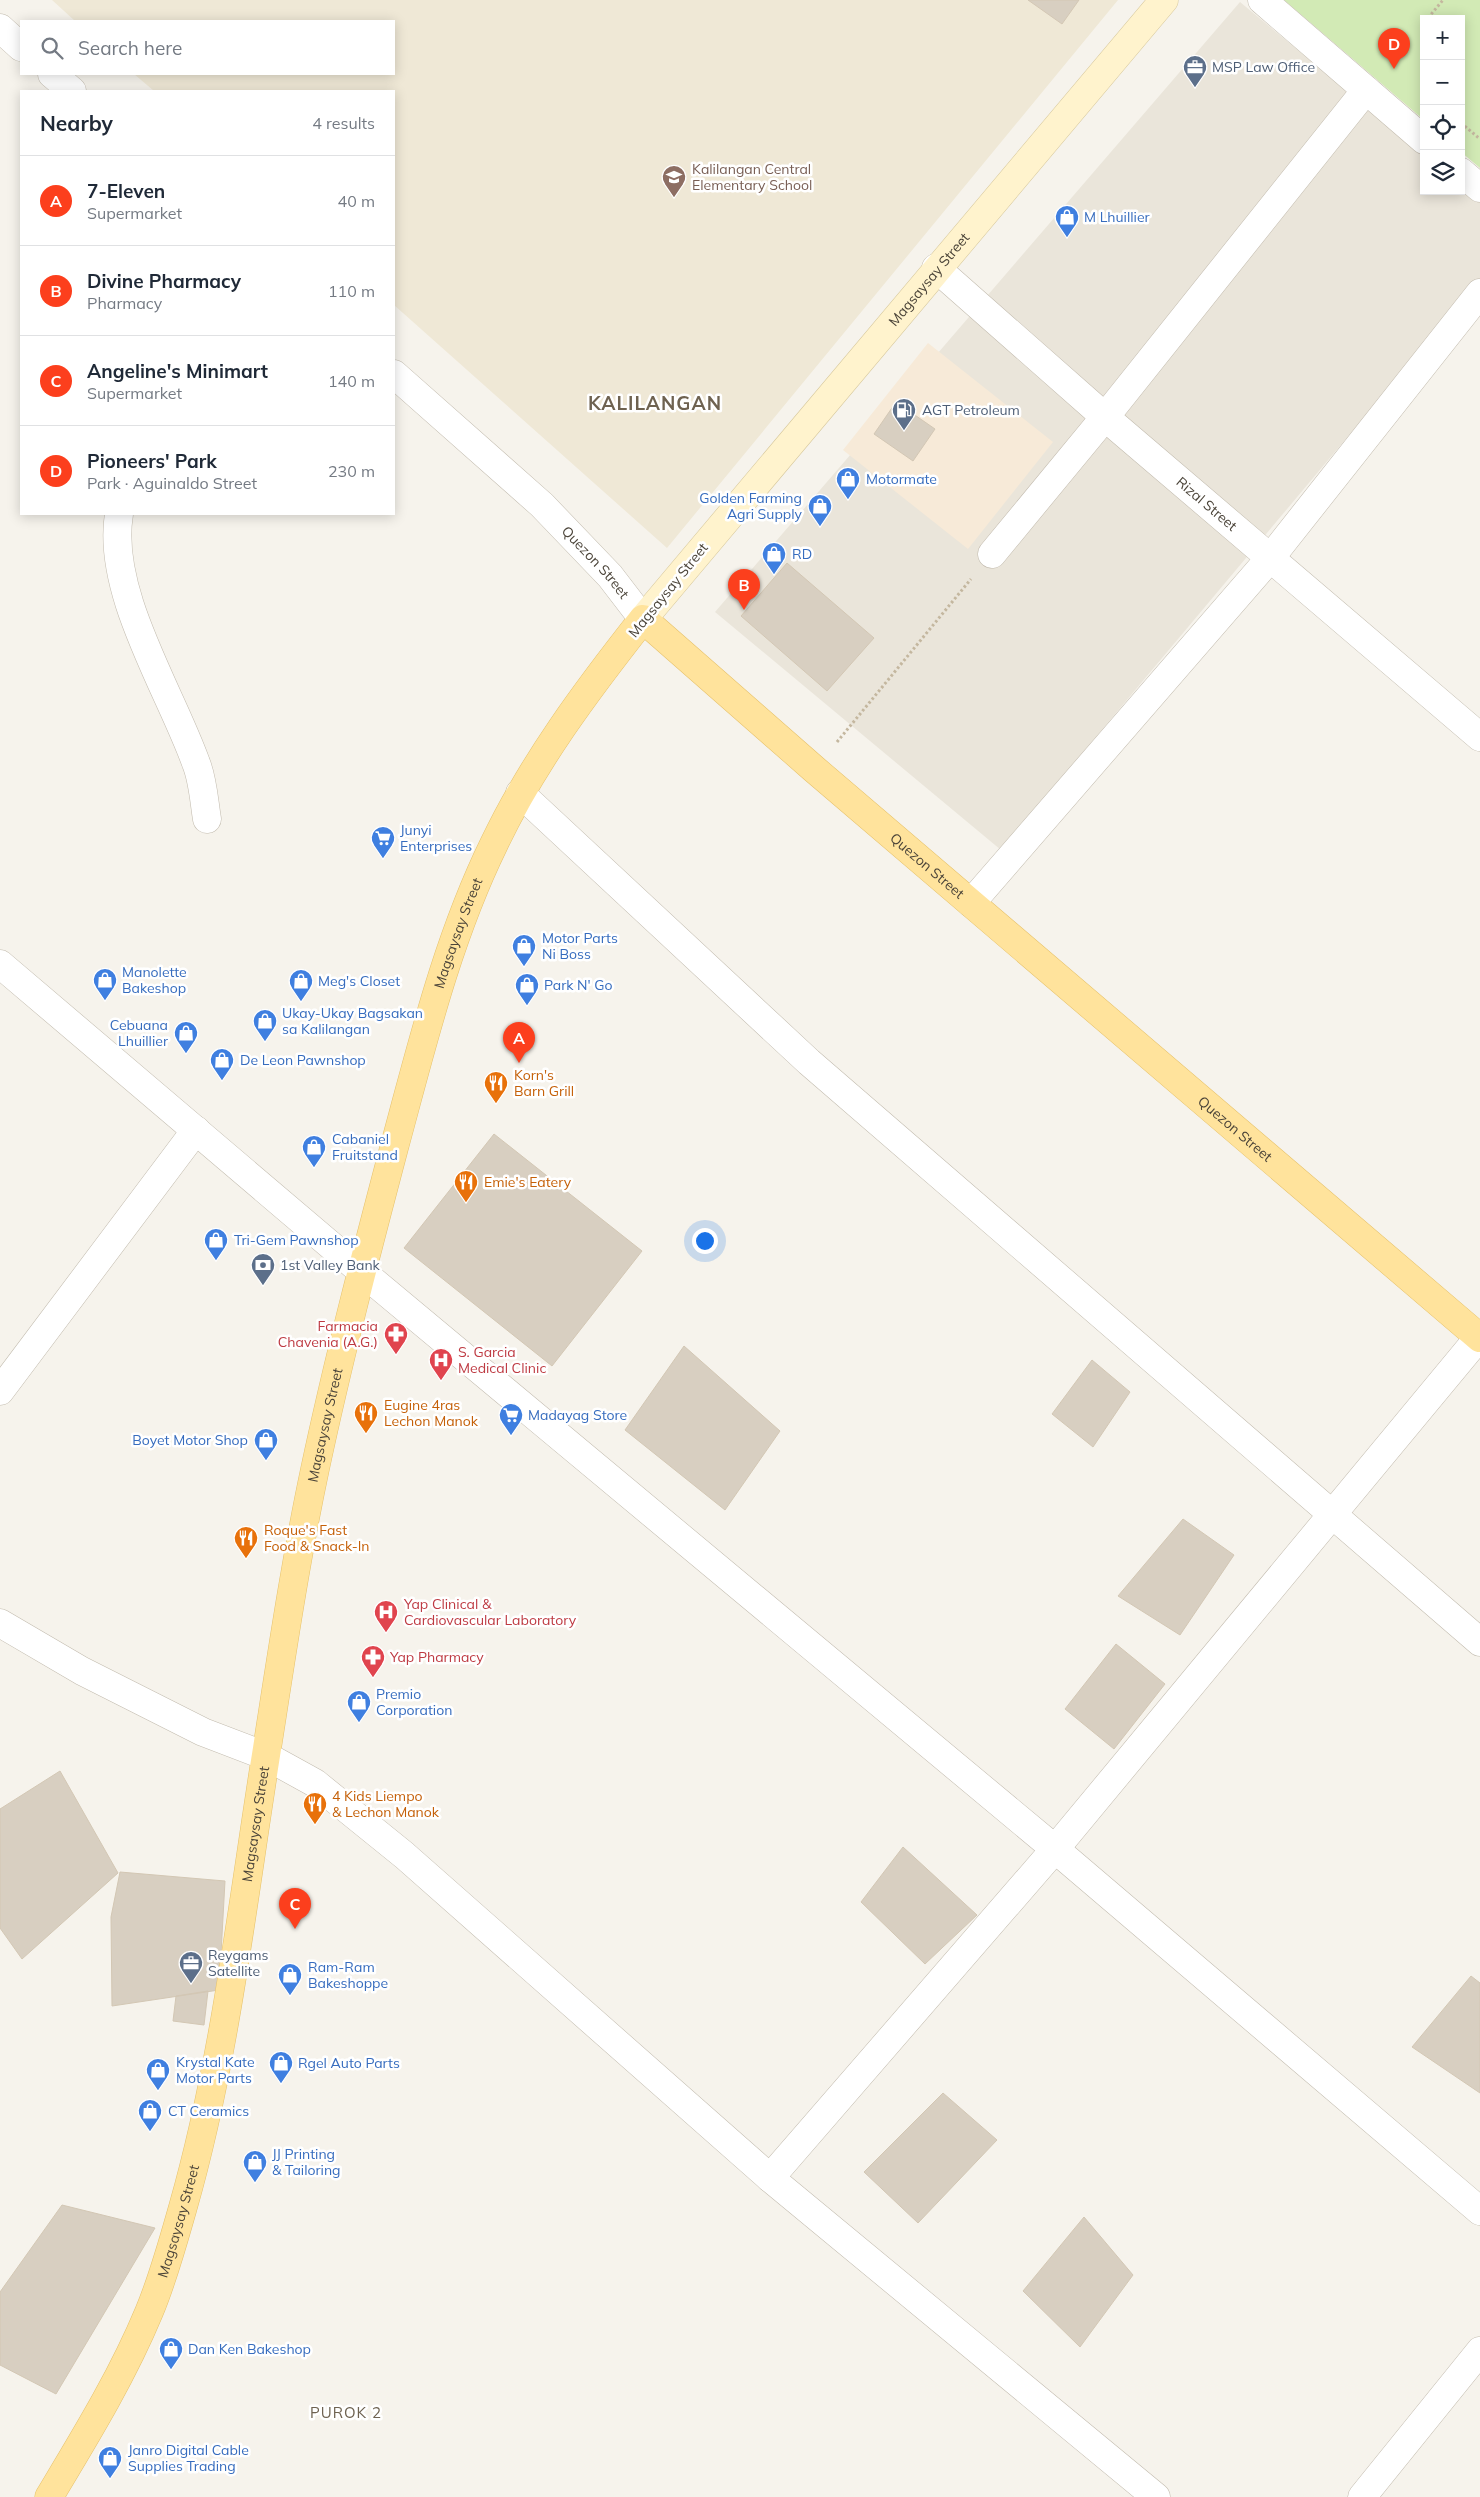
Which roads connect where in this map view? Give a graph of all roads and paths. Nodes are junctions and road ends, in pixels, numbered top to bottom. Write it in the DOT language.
graph roads {
  1 [pos="1164,0"];
  2 [pos="1262,0"];
  3 [pos="1443,0"];
  4 [pos="1430,15"];
  5 [pos="0,28"];
  6 [pos="20,46"];
  7 [pos="53,75"];
  8 [pos="71,90"];
  9 [pos="1366,90"];
  10 [pos="1465,126"];
  11 [pos="1420,137"];
  12 [pos="1480,138"];
  13 [pos="1465,175"];
  14 [pos="1480,188"];
  15 [pos="936,268"];
  16 [pos="1480,293"];
  17 [pos="395,375"];
  18 [pos="1105,417"];
  19 [pos="119,515"];
  20 [pos="992,554"];
  21 [pos="1271,557"];
  22 [pos="642,619"];
  23 [pos="1480,738"];
  24 [pos="814,769"];
  25 [pos="520,793"];
  26 [pos="207,819"];
  27 [pos="971,904"];
  28 [pos="0,964"];
  29 [pos="196,1130"];
  30 [pos="361,1271"];
  31 [pos="1480,1337"];
  32 [pos="0,1391"];
  33 [pos="1333,1515"];
  34 [pos="0,1623"];
  35 [pos="1480,1642"];
  36 [pos="266,1756"];
  37 [pos="1056,1849"];
  38 [pos="770,2178"];
  39 [pos="1480,2211"];
  40 [pos="1480,2351"];
  41 [pos="49,2497"];
  42 [pos="1156,2497"];
  43 [pos="1362,2497"];
  1 -- 15 [label="main road, Magsaysay Street"];
  2 -- 9 [label="street"];
  3 -- 4 [label="path"];
  5 -- 6 [label="street"];
  7 -- 8 [label="street"];
  9 -- 11 [label="street"];
  9 -- 18 [label="street"];
  10 -- 12 [label="path"];
  13 -- 14 [label="street"];
  15 -- 18 [label="street, Rizal Street"];
  15 -- 22 [label="main road, Magsaysay Street"];
  16 -- 21 [label="street"];
  17 -- 22 [label="street, Quezon Street"];
  18 -- 20 [label="street"];
  18 -- 21 [label="street, Rizal Street"];
  19 -- 26 [label="street"];
  20 -- 24 [label="path"];
  21 -- 23 [label="street, Rizal Street"];
  21 -- 27 [label="street"];
  22 -- 24 [label="main road, Quezon Street"];
  22 -- 25 [label="main road, Magsaysay Street"];
  24 -- 27 [label="main road, Quezon Street"];
  25 -- 30 [label="main road, Magsaysay Street"];
  25 -- 33 [label="street"];
  27 -- 31 [label="main road, Quezon Street"];
  28 -- 29 [label="street"];
  29 -- 30 [label="street"];
  29 -- 32 [label="street"];
  30 -- 36 [label="main road, Magsaysay Street"];
  30 -- 37 [label="street"];
  31 -- 33 [label="street"];
  33 -- 35 [label="street"];
  33 -- 37 [label="street"];
  34 -- 36 [label="street"];
  36 -- 38 [label="street"];
  36 -- 41 [label="main road, Magsaysay Street"];
  37 -- 38 [label="street"];
  37 -- 39 [label="street"];
  38 -- 42 [label="street"];
  40 -- 43 [label="street"];
}
